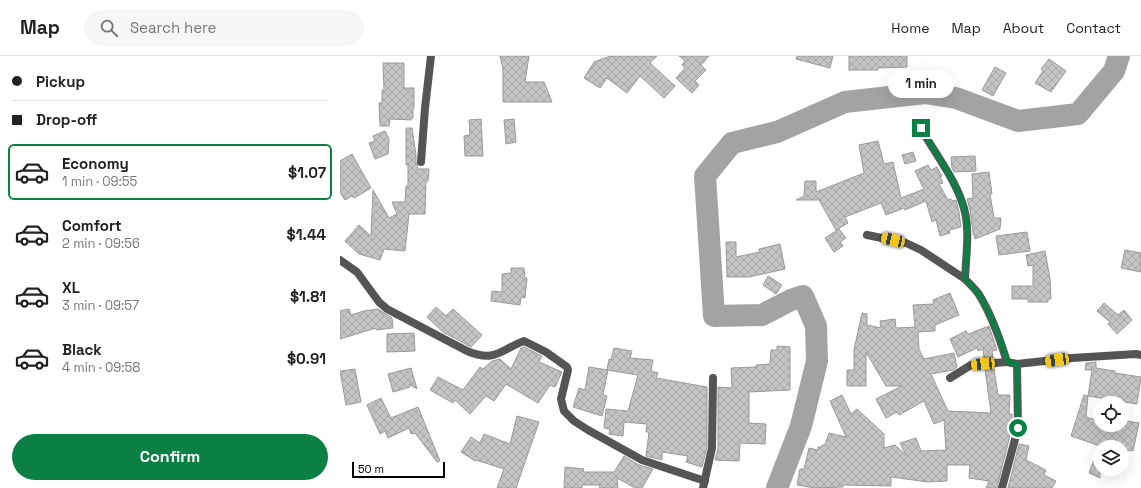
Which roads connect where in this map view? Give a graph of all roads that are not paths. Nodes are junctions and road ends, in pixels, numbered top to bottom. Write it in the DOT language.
graph roads {
  1 [pos="431,56"];
  2 [pos="921,128"];
  3 [pos="421,162"];
  4 [pos="867,235"];
  5 [pos="340,260"];
  6 [pos="965,279"];
  7 [pos="1141,354"];
  8 [pos="1008,362"];
  9 [pos="1017,364"];
  10 [pos="713,378"];
  11 [pos="950,378"];
  12 [pos="704,485"];
  13 [pos="1002,488"];
  1 -- 3 [label="street"];
  2 -- 6 [label="street"];
  4 -- 6 [label="street"];
  5 -- 12 [label="street"];
  6 -- 8 [label="street"];
  7 -- 9 [label="street"];
  8 -- 9 [label="street"];
  8 -- 11 [label="street"];
  9 -- 13 [label="street"];
  10 -- 12 [label="street"];
}
